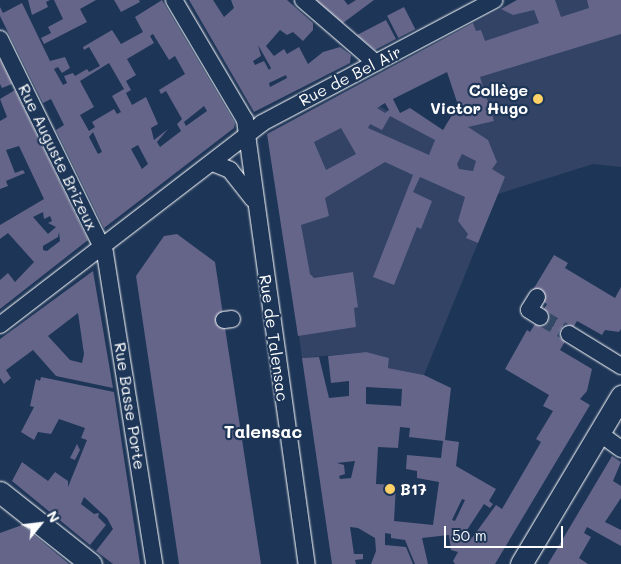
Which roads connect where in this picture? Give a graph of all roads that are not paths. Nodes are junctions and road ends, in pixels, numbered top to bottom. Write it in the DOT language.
graph roads {
  1 [pos="174,0"];
  2 [pos="303,0"];
  3 [pos="494,0"];
  4 [pos="0,39"];
  5 [pos="376,63"];
  6 [pos="248,134"];
  7 [pos="213,163"];
  8 [pos="255,200"];
  9 [pos="103,248"];
  10 [pos="0,325"];
  11 [pos="569,334"];
  12 [pos="621,366"];
  13 [pos="621,396"];
  14 [pos="599,433"];
  15 [pos="621,449"];
  16 [pos="0,492"];
  17 [pos="91,564"];
  18 [pos="154,564"];
  19 [pos="307,564"];
  20 [pos="521,564"];
  1 -- 6 [label="street, Rue de Talensac"];
  2 -- 5 [label="street"];
  3 -- 5 [label="street, Rue de Bel Air"];
  4 -- 9 [label="street, Rue Auguste Brizeux"];
  5 -- 6 [label="street, Rue de Bel Air"];
  6 -- 7 [label="street, Rue de Bel Air"];
  6 -- 8 [label="street, Rue de Talensac"];
  7 -- 8 [label="street"];
  7 -- 9 [label="street, Rue de Bel Air"];
  8 -- 19 [label="street, Rue de Talensac"];
  9 -- 10 [label="street, Rue de Bel Air"];
  9 -- 18 [label="street, Rue Basse Porte"];
  11 -- 12 [label="street"];
  13 -- 14 [label="main road"];
  14 -- 15 [label="street"];
  14 -- 20 [label="main road"];
  16 -- 17 [label="main road"];
}
